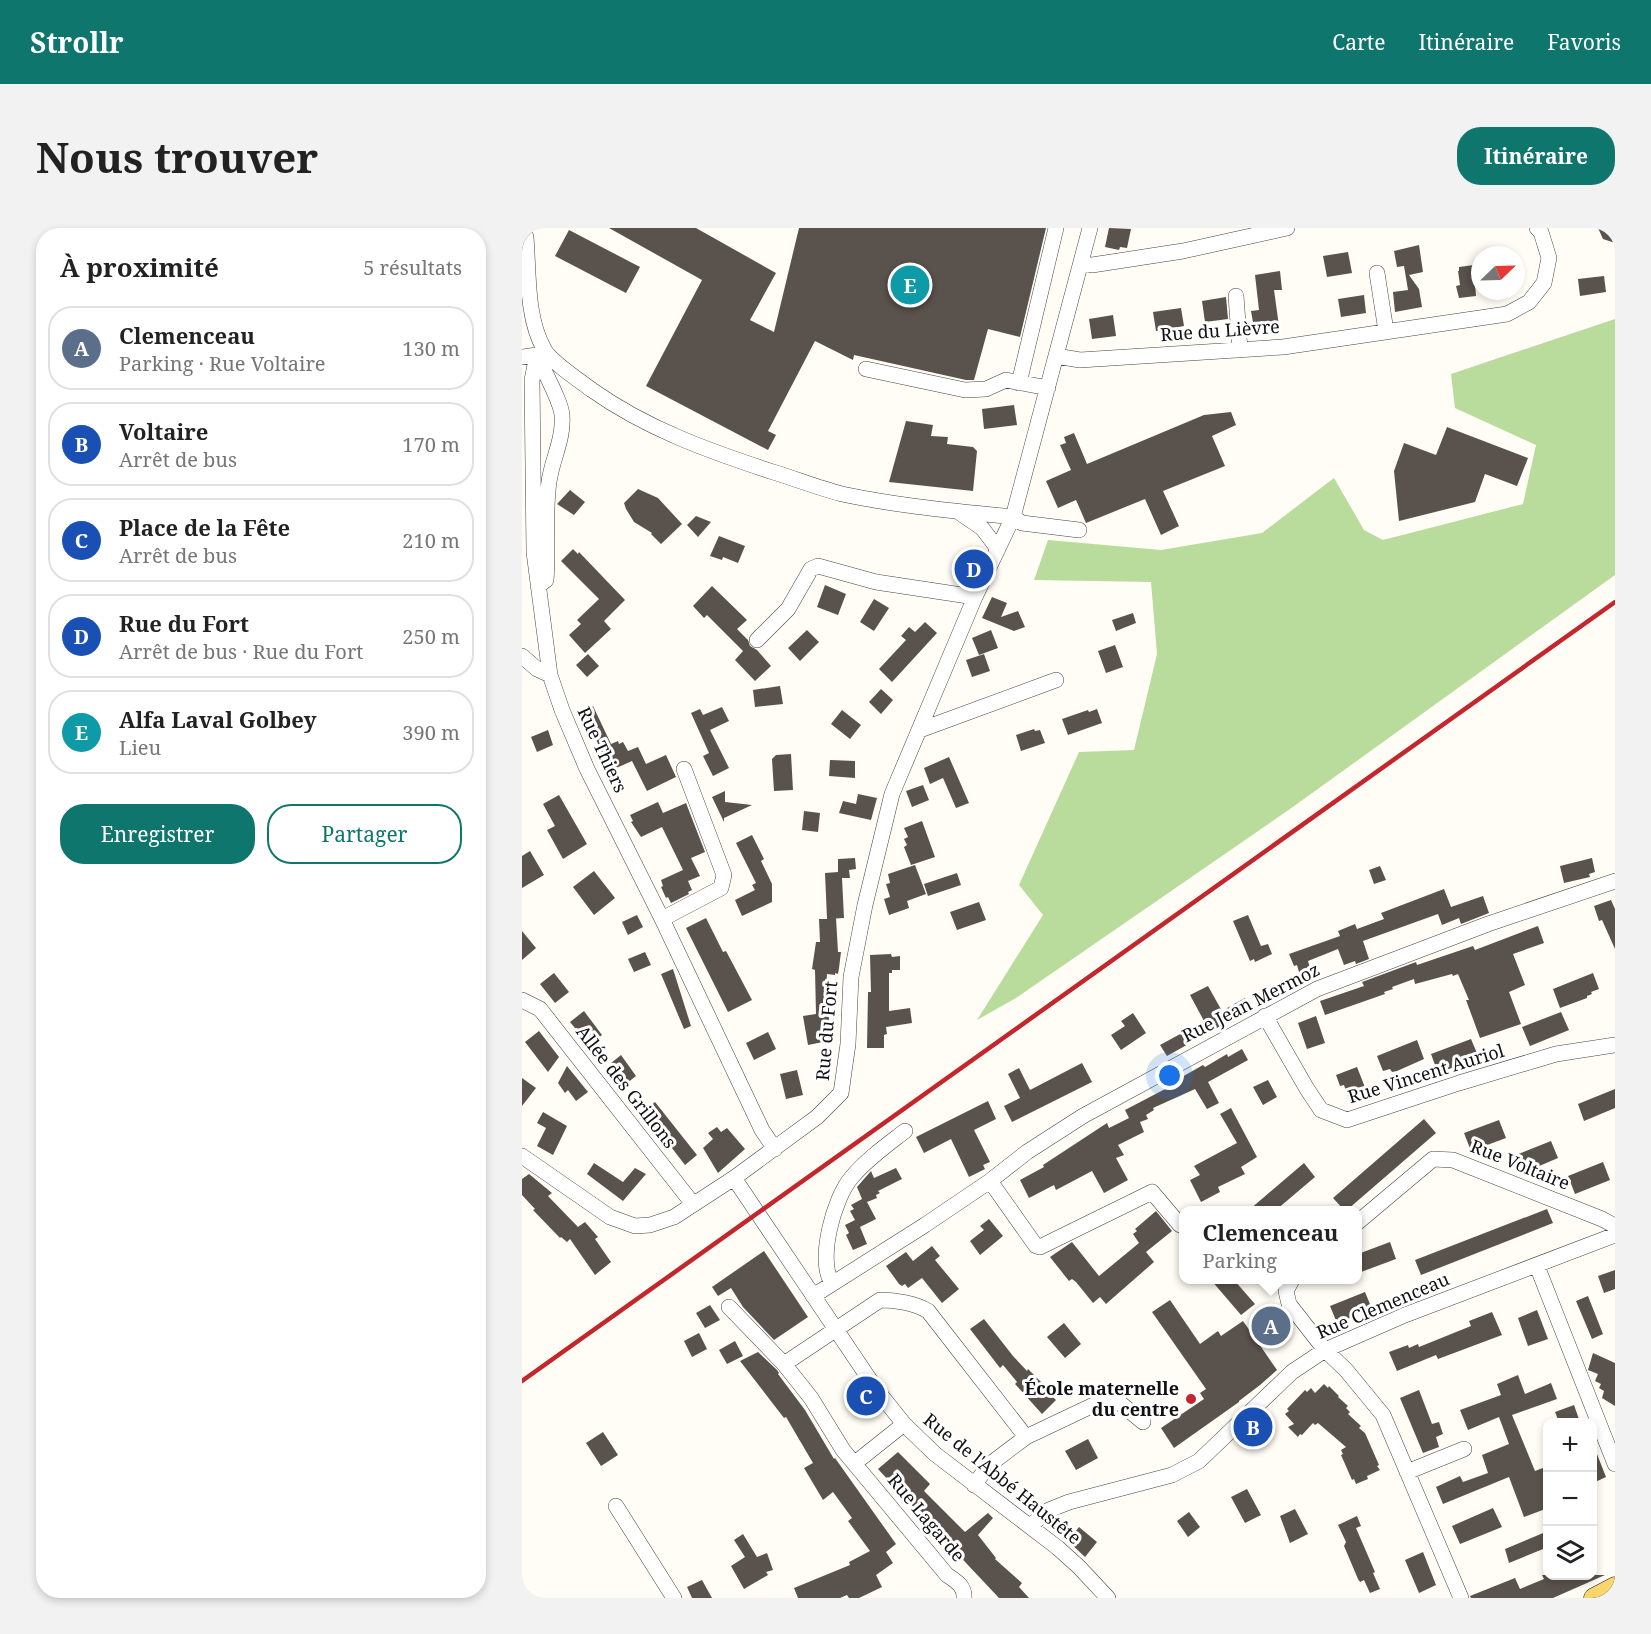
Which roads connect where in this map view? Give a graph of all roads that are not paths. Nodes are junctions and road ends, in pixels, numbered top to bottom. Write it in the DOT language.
graph roads {
  1 [pos="523,228"];
  2 [pos="1056,228"];
  3 [pos="1090,228"];
  4 [pos="1287,228"];
  5 [pos="1537,228"];
  6 [pos="1082,263"];
  7 [pos="1377,273"];
  8 [pos="1236,296"];
  9 [pos="1386,332"];
  10 [pos="1240,350"];
  11 [pos="535,354"];
  12 [pos="1056,356"];
  13 [pos="866,369"];
  14 [pos="1019,383"];
  15 [pos="1048,388"];
  16 [pos="957,512"];
  17 [pos="1013,517"];
  18 [pos="1079,530"];
  19 [pos="998,549"];
  20 [pos="538,586"];
  21 [pos="975,597"];
  22 [pos="757,640"];
  23 [pos="522,656"];
  24 [pos="550,675"];
  25 [pos="1056,680"];
  26 [pos="920,729"];
  27 [pos="684,769"];
  28 [pos="1615,880"];
  29 [pos="662,919"];
  30 [pos="522,1000"];
  31 [pos="1265,1016"];
  32 [pos="1615,1045"];
  33 [pos="905,1131"];
  34 [pos="775,1149"];
  35 [pos="522,1156"];
  36 [pos="734,1178"];
  37 [pos="990,1181"];
  38 [pos="693,1204"];
  39 [pos="1362,1219"];
  40 [pos="1179,1224"];
  41 [pos="1615,1226"];
  42 [pos="1615,1235"];
  43 [pos="1537,1266"];
  44 [pos="832,1284"];
  45 [pos="1290,1284"];
  46 [pos="813,1296"];
  47 [pos="729,1307"];
  48 [pos="836,1331"];
  49 [pos="1325,1350"];
  50 [pos="784,1364"];
  51 [pos="1143,1422"];
  52 [pos="904,1424"];
  53 [pos="1026,1437"];
  54 [pos="1464,1449"];
  55 [pos="855,1463"];
  56 [pos="1615,1464"];
  57 [pos="1407,1472"];
  58 [pos="974,1485"];
  59 [pos="616,1506"];
  60 [pos="1030,1526"];
  61 [pos="1615,1587"];
  62 [pos="674,1598"];
  63 [pos="964,1598"];
  64 [pos="1108,1598"];
  65 [pos="1461,1598"];
  66 [pos="1594,1598"];
  1 -- 11 [label="street"];
  2 -- 14 [label="street"];
  3 -- 6 [label="street, Rue du Fort"];
  4 -- 6 [label="street"];
  5 -- 9 [label="street, Rue du Lièvre"];
  6 -- 12 [label="street, Rue du Fort"];
  7 -- 9 [label="street"];
  8 -- 10 [label="street"];
  9 -- 10 [label="street, Rue du Lièvre"];
  10 -- 12 [label="street, Rue du Lièvre"];
  11 -- 16 [label="street"];
  11 -- 20 [label="street, Rue Thiers"];
  11 -- 20 [label="street, Rue Thiers"];
  12 -- 15 [label="street, Rue du Fort"];
  13 -- 14 [label="street"];
  14 -- 15 [label="street"];
  15 -- 17 [label="street, Rue du Fort"];
  16 -- 17 [label="street"];
  16 -- 19 [label="street"];
  17 -- 18 [label="street"];
  17 -- 19 [label="street, Rue du Fort"];
  19 -- 21 [label="street, Rue du Fort"];
  20 -- 24 [label="street, Rue Thiers"];
  21 -- 22 [label="street"];
  21 -- 26 [label="street, Rue du Fort"];
  23 -- 24 [label="street"];
  24 -- 29 [label="street, Rue Thiers"];
  25 -- 26 [label="street"];
  26 -- 34 [label="street, Rue du Fort"];
  27 -- 29 [label="street"];
  28 -- 31 [label="street, Rue Jean Mermoz"];
  29 -- 34 [label="street, Rue Thiers"];
  30 -- 38 [label="street, Allée des Grillons"];
  31 -- 32 [label="street, Rue Vincent Auriol"];
  31 -- 37 [label="street, Rue Jean Mermoz"];
  33 -- 44 [label="street"];
  34 -- 36 [label="street, Rue du Fort"];
  35 -- 38 [label="street, Rue du Fort"];
  36 -- 38 [label="street, Rue du Fort"];
  36 -- 46 [label="street, Rue de l'Abbé Haustête"];
  37 -- 40 [label="street"];
  37 -- 44 [label="street, Rue Jean Mermoz"];
  39 -- 41 [label="street, Rue Voltaire"];
  42 -- 43 [label="street, Rue Clemenceau"];
  43 -- 49 [label="street, Rue Clemenceau"];
  43 -- 56 [label="street"];
  44 -- 46 [label="street, Rue Jean Mermoz"];
  45 -- 49 [label="street"];
  46 -- 48 [label="street, Rue de l'Abbé Haustête"];
  47 -- 50 [label="street, Rue Lagarde"];
  48 -- 50 [label="street"];
  48 -- 52 [label="street, Rue de l'Abbé Haustête"];
  48 -- 53 [label="street"];
  49 -- 57 [label="street"];
  49 -- 60 [label="street, Rue Clemenceau"];
  50 -- 55 [label="street, Rue Lagarde"];
  51 -- 53 [label="street"];
  52 -- 55 [label="street"];
  52 -- 58 [label="street, Rue de l'Abbé Haustête"];
  53 -- 58 [label="street"];
  54 -- 57 [label="street"];
  55 -- 63 [label="street, Rue Lagarde"];
  57 -- 65 [label="street"];
  58 -- 60 [label="street, Rue de l'Abbé Haustête"];
  59 -- 62 [label="street"];
  60 -- 64 [label="street, Rue de l'Abbé Haustête"];
  61 -- 66 [label="main road"];
}
